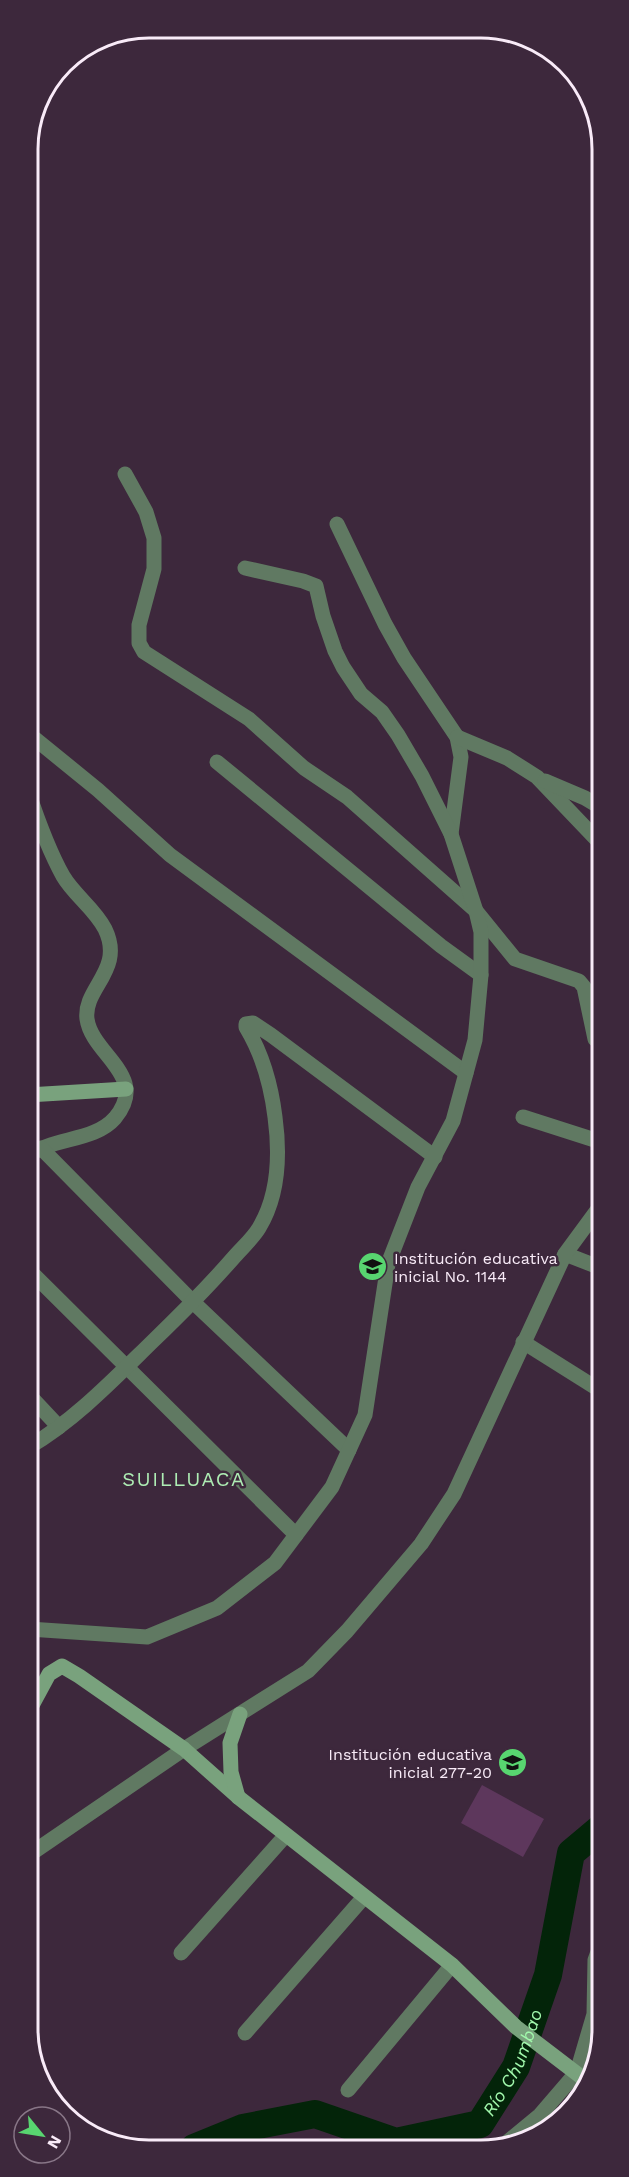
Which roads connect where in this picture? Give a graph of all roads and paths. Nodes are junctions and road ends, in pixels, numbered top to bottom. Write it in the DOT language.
graph roads {
  1 [pos="125,474"];
  2 [pos="337,524"];
  3 [pos="245,568"];
  4 [pos="457,736"];
  5 [pos="38,741"];
  6 [pos="217,762"];
  7 [pos="537,777"];
  8 [pos="592,802"];
  9 [pos="38,820"];
  10 [pos="451,834"];
  11 [pos="592,834"];
  12 [pos="476,911"];
  13 [pos="481,975"];
  14 [pos="592,1023"];
  15 [pos="466,1073"];
  16 [pos="126,1089"];
  17 [pos="38,1094"];
  18 [pos="523,1117"];
  19 [pos="591,1139"];
  20 [pos="38,1151"];
  21 [pos="38,1155"];
  22 [pos="435,1158"];
  23 [pos="591,1218"];
  24 [pos="565,1254"];
  25 [pos="591,1264"];
  26 [pos="38,1279"];
  27 [pos="193,1302"];
  28 [pos="523,1342"];
  29 [pos="127,1366"];
  30 [pos="591,1385"];
  31 [pos="38,1405"];
  32 [pos="59,1427"];
  33 [pos="38,1441"];
  34 [pos="349,1450"];
  35 [pos="296,1534"];
  36 [pos="38,1630"];
  37 [pos="38,1694"];
  38 [pos="240,1713"];
  39 [pos="184,1749"];
  40 [pos="238,1797"];
  41 [pos="286,1835"];
  42 [pos="38,1850"];
  43 [pos="363,1897"];
  44 [pos="181,1953"];
  45 [pos="452,1965"];
  46 [pos="591,2024"];
  47 [pos="245,2033"];
  48 [pos="576,2072"];
  49 [pos="348,2090"];
  50 [pos="518,2133"];
  1 -- 12 [label="street"];
  2 -- 4 [label="street"];
  3 -- 10 [label="street"];
  4 -- 7 [label="street"];
  4 -- 10 [label="street"];
  5 -- 15 [label="street"];
  6 -- 13 [label="street"];
  7 -- 8 [label="street"];
  7 -- 11 [label="street"];
  9 -- 16 [label="street"];
  10 -- 12 [label="street"];
  12 -- 13 [label="street"];
  12 -- 14 [label="street"];
  13 -- 15 [label="street"];
  15 -- 22 [label="street"];
  16 -- 17 [label="street"];
  16 -- 20 [label="street"];
  18 -- 19 [label="street"];
  21 -- 27 [label="street"];
  22 -- 27 [label="street"];
  22 -- 34 [label="street"];
  23 -- 24 [label="street"];
  24 -- 25 [label="street"];
  24 -- 28 [label="street"];
  26 -- 29 [label="street"];
  27 -- 29 [label="street"];
  27 -- 34 [label="street"];
  28 -- 30 [label="street"];
  28 -- 38 [label="street"];
  29 -- 32 [label="street"];
  29 -- 35 [label="street"];
  31 -- 32 [label="street"];
  32 -- 33 [label="street"];
  34 -- 35 [label="street"];
  35 -- 36 [label="street"];
  37 -- 39 [label="street"];
  38 -- 39 [label="street"];
  38 -- 40 [label="street"];
  39 -- 40 [label="street"];
  39 -- 42 [label="street"];
  40 -- 41 [label="street"];
  41 -- 43 [label="street"];
  41 -- 44 [label="street"];
  43 -- 45 [label="street"];
  43 -- 47 [label="street"];
  45 -- 48 [label="street"];
  45 -- 49 [label="street"];
  46 -- 48 [label="street"];
  48 -- 50 [label="street"];
}
